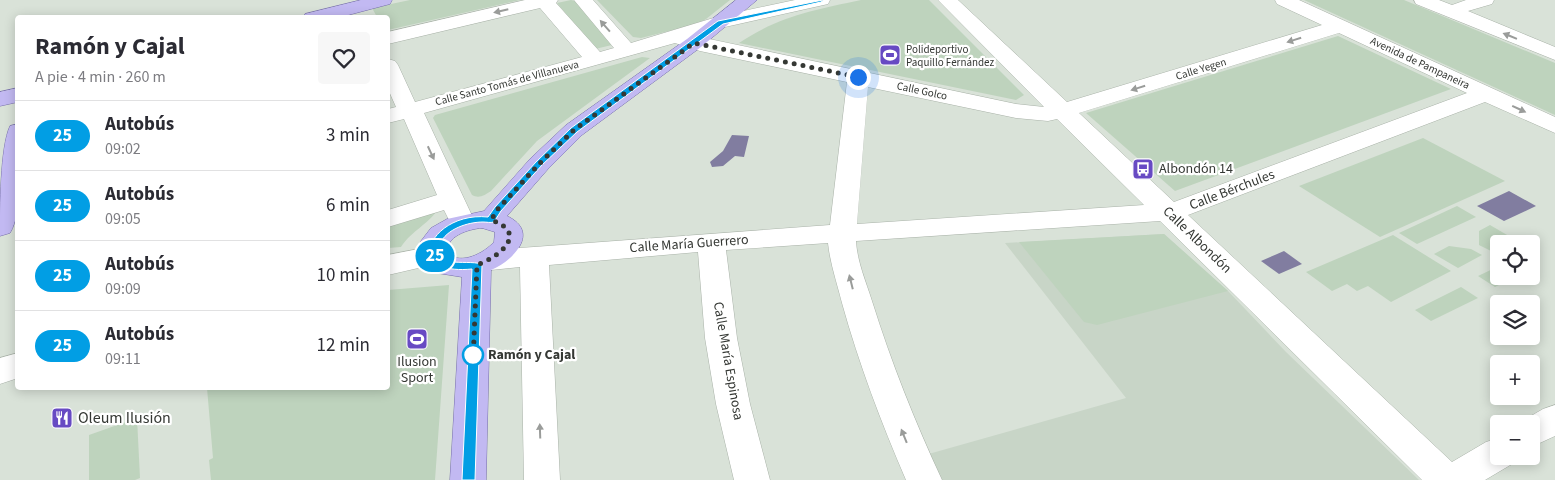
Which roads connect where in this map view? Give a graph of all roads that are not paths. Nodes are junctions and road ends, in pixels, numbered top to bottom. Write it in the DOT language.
graph roads {
  1 [pos="383,0"];
  2 [pos="583,0"];
  3 [pos="748,0"];
  4 [pos="821,0"];
  5 [pos="947,0"];
  6 [pos="1284,0"];
  7 [pos="1423,0"];
  8 [pos="1485,0"];
  9 [pos="547,1"];
  10 [pos="1459,8"];
  11 [pos="324,15"];
  12 [pos="720,22"];
  13 [pos="1340,26"];
  14 [pos="390,38"];
  15 [pos="682,45"];
  16 [pos="627,51"];
  17 [pos="1555,54"];
  18 [pos="592,55"];
  19 [pos="390,72"];
  20 [pos="858,77"];
  21 [pos="1486,94"];
  22 [pos="15,96"];
  23 [pos="0,100"];
  24 [pos="401,110"];
  25 [pos="1062,111"];
  26 [pos="1555,126"];
  27 [pos="15,150"];
  28 [pos="457,211"];
  29 [pos="1168,212"];
  30 [pos="390,219"];
  31 [pos="5,220"];
  32 [pos="491,220"];
  33 [pos="844,234"];
  34 [pos="711,242"];
  35 [pos="434,255"];
  36 [pos="503,256"];
  37 [pos="390,265"];
  38 [pos="15,366"];
  39 [pos="0,371"];
  40 [pos="1555,418"];
  41 [pos="1540,427"];
  42 [pos="1490,458"];
  43 [pos="468,480"];
  44 [pos="542,480"];
  45 [pos="752,480"];
  46 [pos="924,480"];
  47 [pos="1446,480"];
  48 [pos="1454,480"];
  1 -- 11 [label="main road"];
  16 -- 2 [label="street, one-way"];
  3 -- 12 [label="main road"];
  4 -- 12 [label="street"];
  5 -- 25 [label="street, Calle Albondón"];
  6 -- 13 [label="street, Avenida de Pampaneira"];
  17 -- 7 [label="street, one-way"];
  8 -- 10 [label="street"];
  9 -- 14 [label="street, one-way"];
  9 -- 18 [label="street"];
  12 -- 15 [label="main road"];
  13 -- 21 [label="street, Avenida de Pampaneira"];
  13 -- 25 [label="street, Calle Yegen, one-way"];
  15 -- 16 [label="street, Calle Santo Tomás de Villanueva"];
  15 -- 20 [label="street, Calle Golco"];
  15 -- 32 [label="main road"];
  16 -- 24 [label="street, Calle Santo Tomás de Villanueva"];
  19 -- 24 [label="street"];
  20 -- 25 [label="street, Calle Golco"];
  20 -- 33 [label="street"];
  21 -- 26 [label="street, Avenida de Pampaneira, one-way"];
  21 -- 29 [label="street, Calle Bérchules"];
  22 -- 23 [label="main road"];
  24 -- 28 [label="street, one-way"];
  25 -- 29 [label="street, Calle Albondón"];
  27 -- 31 [label="main road"];
  28 -- 30 [label="street"];
  28 -- 32 [label="main road"];
  28 -- 35 [label="main road"];
  29 -- 33 [label="street, Calle Bérchules"];
  29 -- 47 [label="street, Calle Albondón"];
  32 -- 36 [label="main road"];
  33 -- 34 [label="street, Calle María Guerrero"];
  46 -- 33 [label="street, one-way"];
  34 -- 36 [label="street, Calle María Guerrero"];
  34 -- 45 [label="street, Calle María Espinosa"];
  35 -- 36 [label="main road"];
  35 -- 37 [label="street"];
  36 -- 43 [label="main road"];
  44 -- 36 [label="street, one-way"];
  38 -- 39 [label="street"];
  40 -- 41 [label="street"];
  42 -- 48 [label="street"];
}
